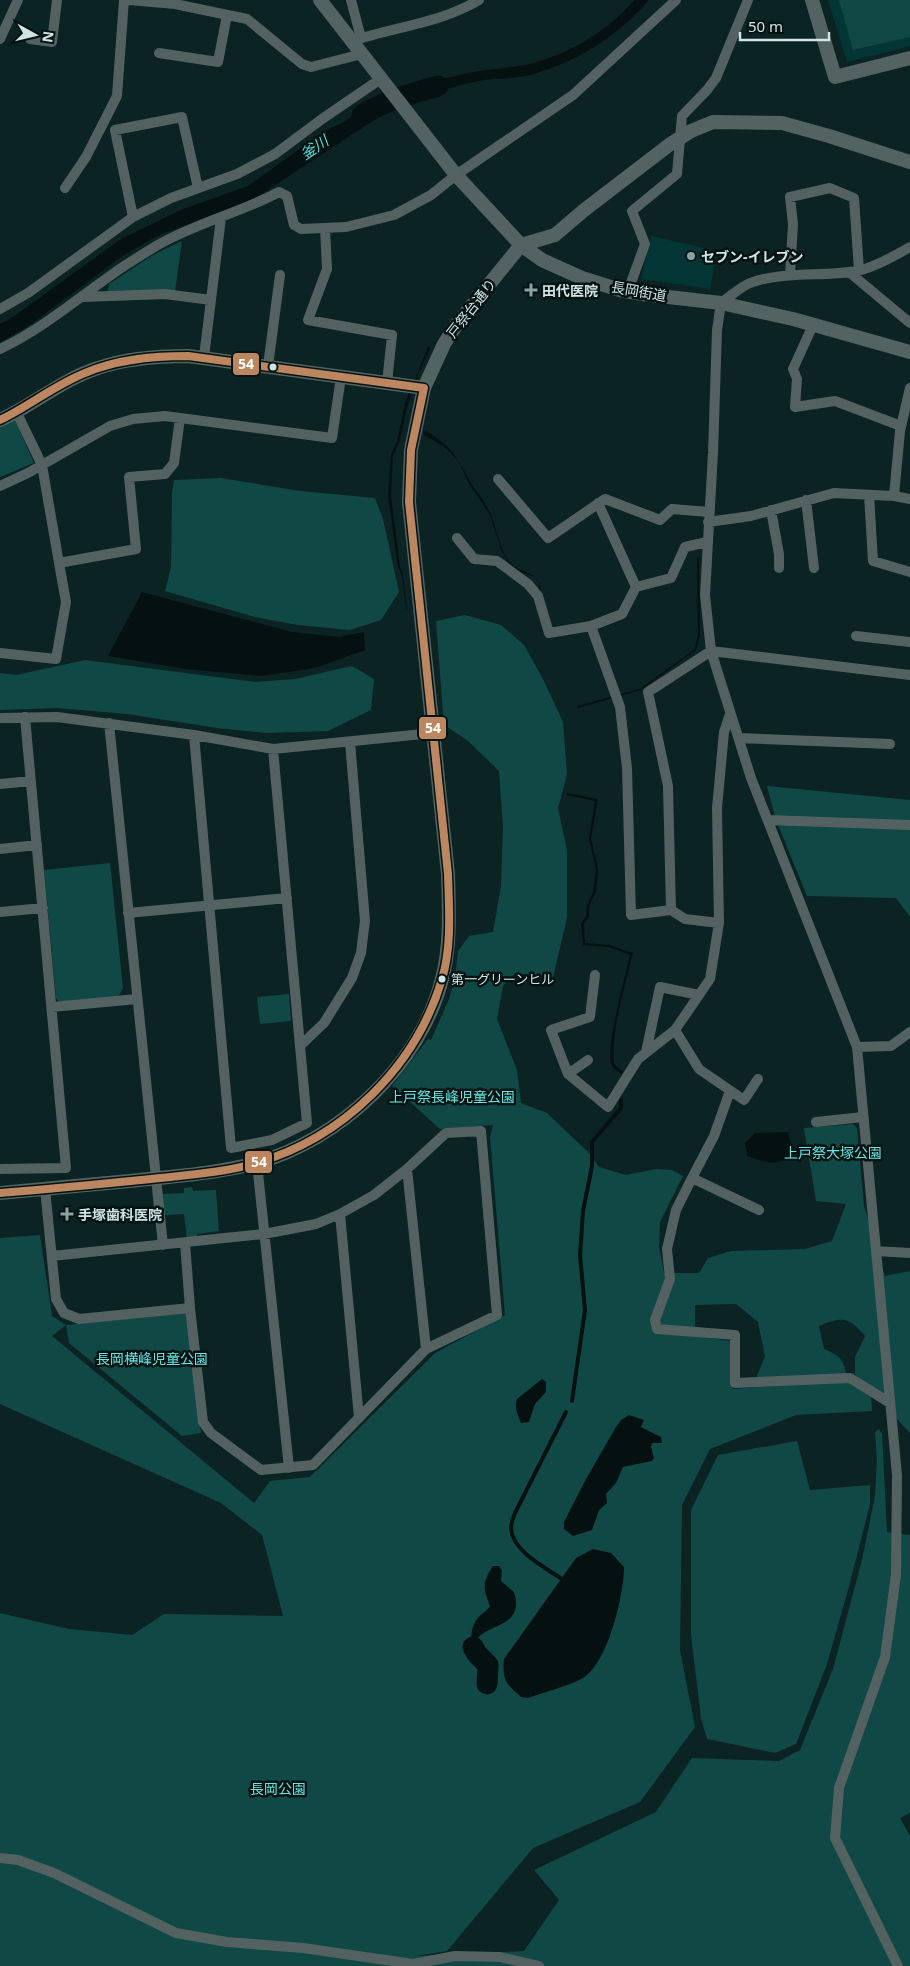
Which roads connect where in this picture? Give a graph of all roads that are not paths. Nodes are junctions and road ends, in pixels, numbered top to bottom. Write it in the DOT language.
graph roads {
  1 [pos="18,0"];
  2 [pos="57,0"];
  3 [pos="124,0"];
  4 [pos="129,0"];
  5 [pos="320,0"];
  6 [pos="351,0"];
  7 [pos="676,0"];
  8 [pos="748,0"];
  9 [pos="812,0"];
  10 [pos="157,1"];
  11 [pos="477,1"];
  12 [pos="227,15"];
  13 [pos="0,39"];
  14 [pos="30,39"];
  15 [pos="357,39"];
  16 [pos="159,53"];
  17 [pos="362,54"];
  18 [pos="910,58"];
  19 [pos="384,82"];
  20 [pos="680,138"];
  21 [pos="910,162"];
  22 [pos="456,175"];
  23 [pos="65,188"];
  24 [pos="198,188"];
  25 [pos="134,217"];
  26 [pos="221,218"];
  27 [pos="325,228"];
  28 [pos="521,245"];
  29 [pos="910,247"];
  30 [pos="854,271"];
  31 [pos="280,274"];
  32 [pos="790,275"];
  33 [pos="628,291"];
  34 [pos="83,297"];
  35 [pos="211,300"];
  36 [pos="721,303"];
  37 [pos="0,309"];
  38 [pos="910,323"];
  39 [pos="813,325"];
  40 [pos="0,350"];
  41 [pos="910,352"];
  42 [pos="204,358"];
  43 [pos="268,366"];
  44 [pos="341,377"];
  45 [pos="387,383"];
  46 [pos="424,388"];
  47 [pos="910,388"];
  48 [pos="16,411"];
  49 [pos="180,418"];
  50 [pos="0,420"];
  51 [pos="902,426"];
  52 [pos="42,465"];
  53 [pos="498,480"];
  54 [pos="0,486"];
  55 [pos="869,495"];
  56 [pos="894,496"];
  57 [pos="910,499"];
  58 [pos="806,500"];
  59 [pos="598,503"];
  60 [pos="772,510"];
  61 [pos="709,517"];
  62 [pos="457,538"];
  63 [pos="707,542"];
  64 [pos="59,563"];
  65 [pos="779,568"];
  66 [pos="814,568"];
  67 [pos="910,572"];
  68 [pos="636,587"];
  69 [pos="591,626"];
  70 [pos="856,636"];
  71 [pos="910,642"];
  72 [pos="711,651"];
  73 [pos="0,653"];
  74 [pos="910,675"];
  75 [pos="730,714"];
  76 [pos="25,717"];
  77 [pos="0,718"];
  78 [pos="109,723"];
  79 [pos="433,733"];
  80 [pos="194,735"];
  81 [pos="739,738"];
  82 [pos="350,742"];
  83 [pos="890,744"];
  84 [pos="273,749"];
  85 [pos="31,781"];
  86 [pos="0,784"];
  87 [pos="768,820"];
  88 [pos="910,824"];
  89 [pos="37,845"];
  90 [pos="0,849"];
  91 [pos="287,898"];
  92 [pos="209,905"];
  93 [pos="43,908"];
  94 [pos="672,910"];
  95 [pos="0,912"];
  96 [pos="128,913"];
  97 [pos="720,923"];
  98 [pos="595,975"];
  99 [pos="699,996"];
  100 [pos="137,999"];
  101 [pos="52,1006"];
  102 [pos="675,1030"];
  103 [pos="910,1032"];
  104 [pos="301,1045"];
  105 [pos="857,1047"];
  106 [pos="646,1052"];
  107 [pos="588,1060"];
  108 [pos="568,1074"];
  109 [pos="758,1079"];
  110 [pos="730,1092"];
  111 [pos="863,1117"];
  112 [pos="816,1122"];
  113 [pos="257,1163"];
  114 [pos="0,1169"];
  115 [pos="407,1169"];
  116 [pos="156,1178"];
  117 [pos="692,1178"];
  118 [pos="45,1189"];
  119 [pos="0,1193"];
  120 [pos="759,1210"];
  121 [pos="340,1214"];
  122 [pos="264,1234"];
  123 [pos="185,1243"];
  124 [pos="163,1245"];
  125 [pos="876,1251"];
  126 [pos="910,1253"];
  127 [pos="52,1256"];
  128 [pos="190,1308"];
  129 [pos="426,1349"];
  130 [pos="890,1403"];
  131 [pos="359,1418"];
  132 [pos="289,1468"];
  133 [pos="0,1858"];
  134 [pos="539,1966"];
  135 [pos="898,1966"];
  1 -- 13 [label="street"];
  2 -- 14 [label="street"];
  3 -- 23 [label="street"];
  4 -- 10 [label="street"];
  5 -- 15 [label="street"];
  6 -- 15 [label="street"];
  7 -- 22 [label="street"];
  8 -- 20 [label="street"];
  9 -- 18 [label="street"];
  10 -- 12 [label="street"];
  11 -- 15 [label="street"];
  12 -- 16 [label="street"];
  12 -- 17 [label="street"];
  15 -- 17 [label="street"];
  17 -- 19 [label="street"];
  19 -- 22 [label="street, 長岡街道"];
  19 -- 24 [label="street"];
  20 -- 21 [label="street"];
  20 -- 28 [label="street"];
  20 -- 33 [label="street"];
  22 -- 27 [label="street"];
  22 -- 28 [label="street, 長岡街道"];
  24 -- 25 [label="street"];
  24 -- 25 [label="street"];
  25 -- 37 [label="street"];
  26 -- 27 [label="street"];
  26 -- 34 [label="street"];
  26 -- 35 [label="street"];
  27 -- 45 [label="street"];
  28 -- 33 [label="street, 長岡街道"];
  28 -- 46 [label="street, 戸祭台通り"];
  29 -- 30 [label="street"];
  30 -- 32 [label="street"];
  30 -- 32 [label="street"];
  30 -- 38 [label="street"];
  31 -- 43 [label="street"];
  32 -- 36 [label="street"];
  33 -- 36 [label="street, 長岡街道"];
  34 -- 35 [label="street"];
  34 -- 40 [label="street"];
  35 -- 42 [label="street"];
  36 -- 39 [label="street, 長岡街道"];
  36 -- 61 [label="street"];
  39 -- 41 [label="street, 長岡街道"];
  39 -- 51 [label="street"];
  42 -- 43 [label="street"];
  42 -- 48 [label="street"];
  43 -- 44 [label="street"];
  44 -- 45 [label="street"];
  44 -- 49 [label="street"];
  45 -- 46 [label="street"];
  46 -- 79 [label="street, 戸祭台通り"];
  47 -- 51 [label="street"];
  48 -- 50 [label="street"];
  48 -- 52 [label="street"];
  49 -- 52 [label="street"];
  49 -- 64 [label="street"];
  51 -- 56 [label="street"];
  52 -- 54 [label="street"];
  52 -- 64 [label="street"];
  53 -- 59 [label="street"];
  55 -- 56 [label="street"];
  55 -- 58 [label="street"];
  55 -- 67 [label="street"];
  56 -- 57 [label="street"];
  58 -- 60 [label="street"];
  58 -- 66 [label="street"];
  59 -- 61 [label="street"];
  59 -- 68 [label="street"];
  60 -- 61 [label="street"];
  60 -- 65 [label="street"];
  61 -- 63 [label="street"];
  62 -- 69 [label="street"];
  63 -- 68 [label="street"];
  63 -- 72 [label="street"];
  64 -- 73 [label="street"];
  68 -- 69 [label="street"];
  69 -- 94 [label="street"];
  70 -- 71 [label="street"];
  72 -- 74 [label="street"];
  72 -- 75 [label="street"];
  72 -- 94 [label="street"];
  75 -- 81 [label="street"];
  75 -- 97 [label="street"];
  76 -- 77 [label="street"];
  76 -- 78 [label="street"];
  76 -- 85 [label="street"];
  78 -- 80 [label="street"];
  78 -- 96 [label="street"];
  79 -- 82 [label="street"];
  79 -- 113 [label="street, 戸祭台通り"];
  80 -- 84 [label="street"];
  80 -- 92 [label="street"];
  81 -- 83 [label="street"];
  81 -- 87 [label="street"];
  82 -- 84 [label="street"];
  82 -- 104 [label="street"];
  84 -- 91 [label="street"];
  85 -- 86 [label="street"];
  85 -- 89 [label="street"];
  87 -- 88 [label="street"];
  87 -- 105 [label="street"];
  89 -- 90 [label="street"];
  89 -- 93 [label="street"];
  91 -- 92 [label="street"];
  91 -- 104 [label="street"];
  92 -- 96 [label="street"];
  92 -- 104 [label="street"];
  93 -- 95 [label="street"];
  93 -- 101 [label="street"];
  94 -- 97 [label="street"];
  96 -- 100 [label="street"];
  97 -- 99 [label="street"];
  98 -- 108 [label="street"];
  99 -- 102 [label="street"];
  99 -- 106 [label="street"];
  100 -- 101 [label="street"];
  100 -- 116 [label="street"];
  101 -- 114 [label="street"];
  102 -- 106 [label="street"];
  102 -- 110 [label="street"];
  103 -- 105 [label="street"];
  105 -- 111 [label="street"];
  106 -- 108 [label="street"];
  107 -- 108 [label="street"];
  109 -- 110 [label="street"];
  110 -- 117 [label="street"];
  111 -- 112 [label="street"];
  111 -- 125 [label="street"];
  113 -- 116 [label="street, 戸祭台通り"];
  113 -- 122 [label="street"];
  115 -- 121 [label="street"];
  115 -- 129 [label="street"];
  115 -- 129 [label="street"];
  116 -- 118 [label="street, 戸祭台通り"];
  116 -- 124 [label="street"];
  117 -- 120 [label="street"];
  117 -- 130 [label="street"];
  118 -- 119 [label="street, 戸祭台通り"];
  118 -- 127 [label="street"];
  121 -- 122 [label="street"];
  121 -- 131 [label="street"];
  122 -- 123 [label="street"];
  122 -- 132 [label="street"];
  123 -- 124 [label="street"];
  123 -- 128 [label="street"];
  124 -- 127 [label="street"];
  125 -- 126 [label="street"];
  125 -- 130 [label="street"];
  127 -- 128 [label="street"];
  128 -- 132 [label="street"];
  129 -- 131 [label="street"];
  130 -- 135 [label="street"];
  131 -- 132 [label="street"];
  133 -- 134 [label="street"];
}
